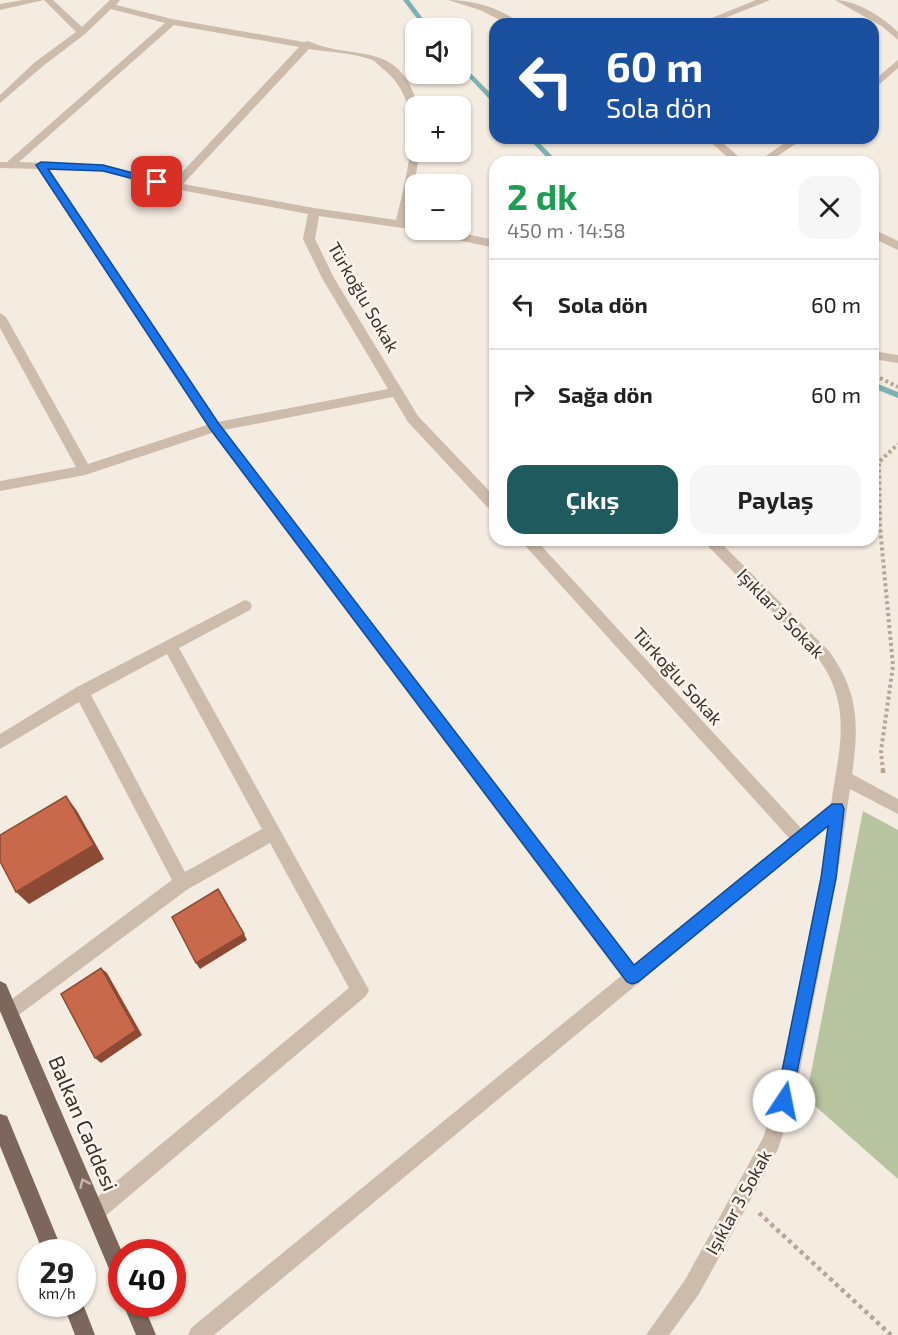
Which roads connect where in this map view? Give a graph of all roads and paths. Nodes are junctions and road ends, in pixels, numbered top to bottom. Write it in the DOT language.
graph roads {
  1 [pos="39,0"];
  2 [pos="48,0"];
  3 [pos="453,0"];
  4 [pos="765,0"];
  5 [pos="840,0"];
  6 [pos="113,3"];
  7 [pos="0,7"];
  8 [pos="504,18"];
  9 [pos="717,18"];
  10 [pos="873,18"];
  11 [pos="879,21"];
  12 [pos="172,22"];
  13 [pos="82,32"];
  14 [pos="898,37"];
  15 [pos="308,44"];
  16 [pos="897,65"];
  17 [pos="879,82"];
  18 [pos="0,100"];
  19 [pos="718,144"];
  20 [pos="790,144"];
  21 [pos="733,156"];
  22 [pos="771,156"];
  23 [pos="6,164"];
  24 [pos="41,165"];
  25 [pos="175,186"];
  26 [pos="314,212"];
  27 [pos="401,222"];
  28 [pos="405,223"];
  29 [pos="879,236"];
  30 [pos="471,239"];
  31 [pos="489,243"];
  32 [pos="898,246"];
  33 [pos="0,317"];
  34 [pos="879,356"];
  35 [pos="898,359"];
  36 [pos="879,377"];
  37 [pos="898,387"];
  38 [pos="397,392"];
  39 [pos="215,427"];
  40 [pos="898,444"];
  41 [pos="85,470"];
  42 [pos="0,486"];
  43 [pos="489,500"];
  44 [pos="532,546"];
  45 [pos="715,546"];
  46 [pos="246,606"];
  47 [pos="170,646"];
  48 [pos="82,692"];
  49 [pos="0,742"];
  50 [pos="844,778"];
  51 [pos="892,804"];
  52 [pos="837,809"];
  53 [pos="273,832"];
  54 [pos="800,838"];
  55 [pos="182,883"];
  56 [pos="632,976"];
  57 [pos="0,990"];
  58 [pos="10,1011"];
  59 [pos="0,1123"];
  60 [pos="741,1197"];
  61 [pos="96,1211"];
  62 [pos="48,1239"];
  63 [pos="108,1241"];
  64 [pos="77,1317"];
  65 [pos="138,1317"];
  66 [pos="83,1334"];
  67 [pos="146,1335"];
  68 [pos="198,1335"];
  69 [pos="656,1335"];
  70 [pos="891,1335"];
  1 -- 7 [label="street"];
  2 -- 13 [label="street"];
  3 -- 8 [label="street"];
  4 -- 9 [label="street"];
  5 -- 10 [label="street"];
  6 -- 12 [label="street"];
  6 -- 13 [label="street"];
  11 -- 14 [label="street"];
  12 -- 15 [label="street"];
  12 -- 23 [label="street"];
  13 -- 18 [label="street"];
  15 -- 25 [label="street"];
  15 -- 27 [label="street"];
  16 -- 17 [label="street"];
  19 -- 21 [label="street"];
  20 -- 22 [label="street"];
  23 -- 24 [label="street, Türkoğlu Sokak"];
  24 -- 25 [label="street, Türkoğlu Sokak"];
  24 -- 39 [label="street"];
  25 -- 26 [label="street, Türkoğlu Sokak"];
  26 -- 27 [label="street, Türkoğlu Sokak"];
  26 -- 38 [label="street, Türkoğlu Sokak"];
  27 -- 28 [label="street, Türkoğlu Sokak"];
  29 -- 32 [label="street"];
  30 -- 31 [label="street"];
  33 -- 41 [label="street"];
  34 -- 35 [label="street"];
  36 -- 37 [label="path"];
  38 -- 39 [label="street"];
  38 -- 43 [label="street, Türkoğlu Sokak"];
  39 -- 41 [label="street"];
  39 -- 56 [label="street"];
  40 -- 51 [label="path"];
  41 -- 42 [label="street"];
  44 -- 54 [label="street, Türkoğlu Sokak"];
  45 -- 50 [label="street, Işıklar 3 Sokak"];
  46 -- 47 [label="street"];
  47 -- 48 [label="street"];
  47 -- 53 [label="street"];
  48 -- 49 [label="street"];
  48 -- 55 [label="street"];
  50 -- 51 [label="street"];
  50 -- 52 [label="street, Işıklar 3 Sokak"];
  52 -- 54 [label="street"];
  52 -- 60 [label="street, Işıklar 3 Sokak"];
  53 -- 55 [label="street"];
  53 -- 61 [label="street"];
  54 -- 56 [label="street"];
  55 -- 58 [label="street"];
  56 -- 68 [label="street"];
  57 -- 58 [label="main road, Balkan Caddesi"];
  61 -- 58 [label="main road, Balkan Caddesi, one-way"];
  59 -- 62 [label="main road"];
  60 -- 69 [label="street, Işıklar 3 Sokak"];
  60 -- 70 [label="path"];
  61 -- 63 [label="main road, Balkan Caddesi"];
  64 -- 66 [label="main road"];
  65 -- 67 [label="main road"];
}
